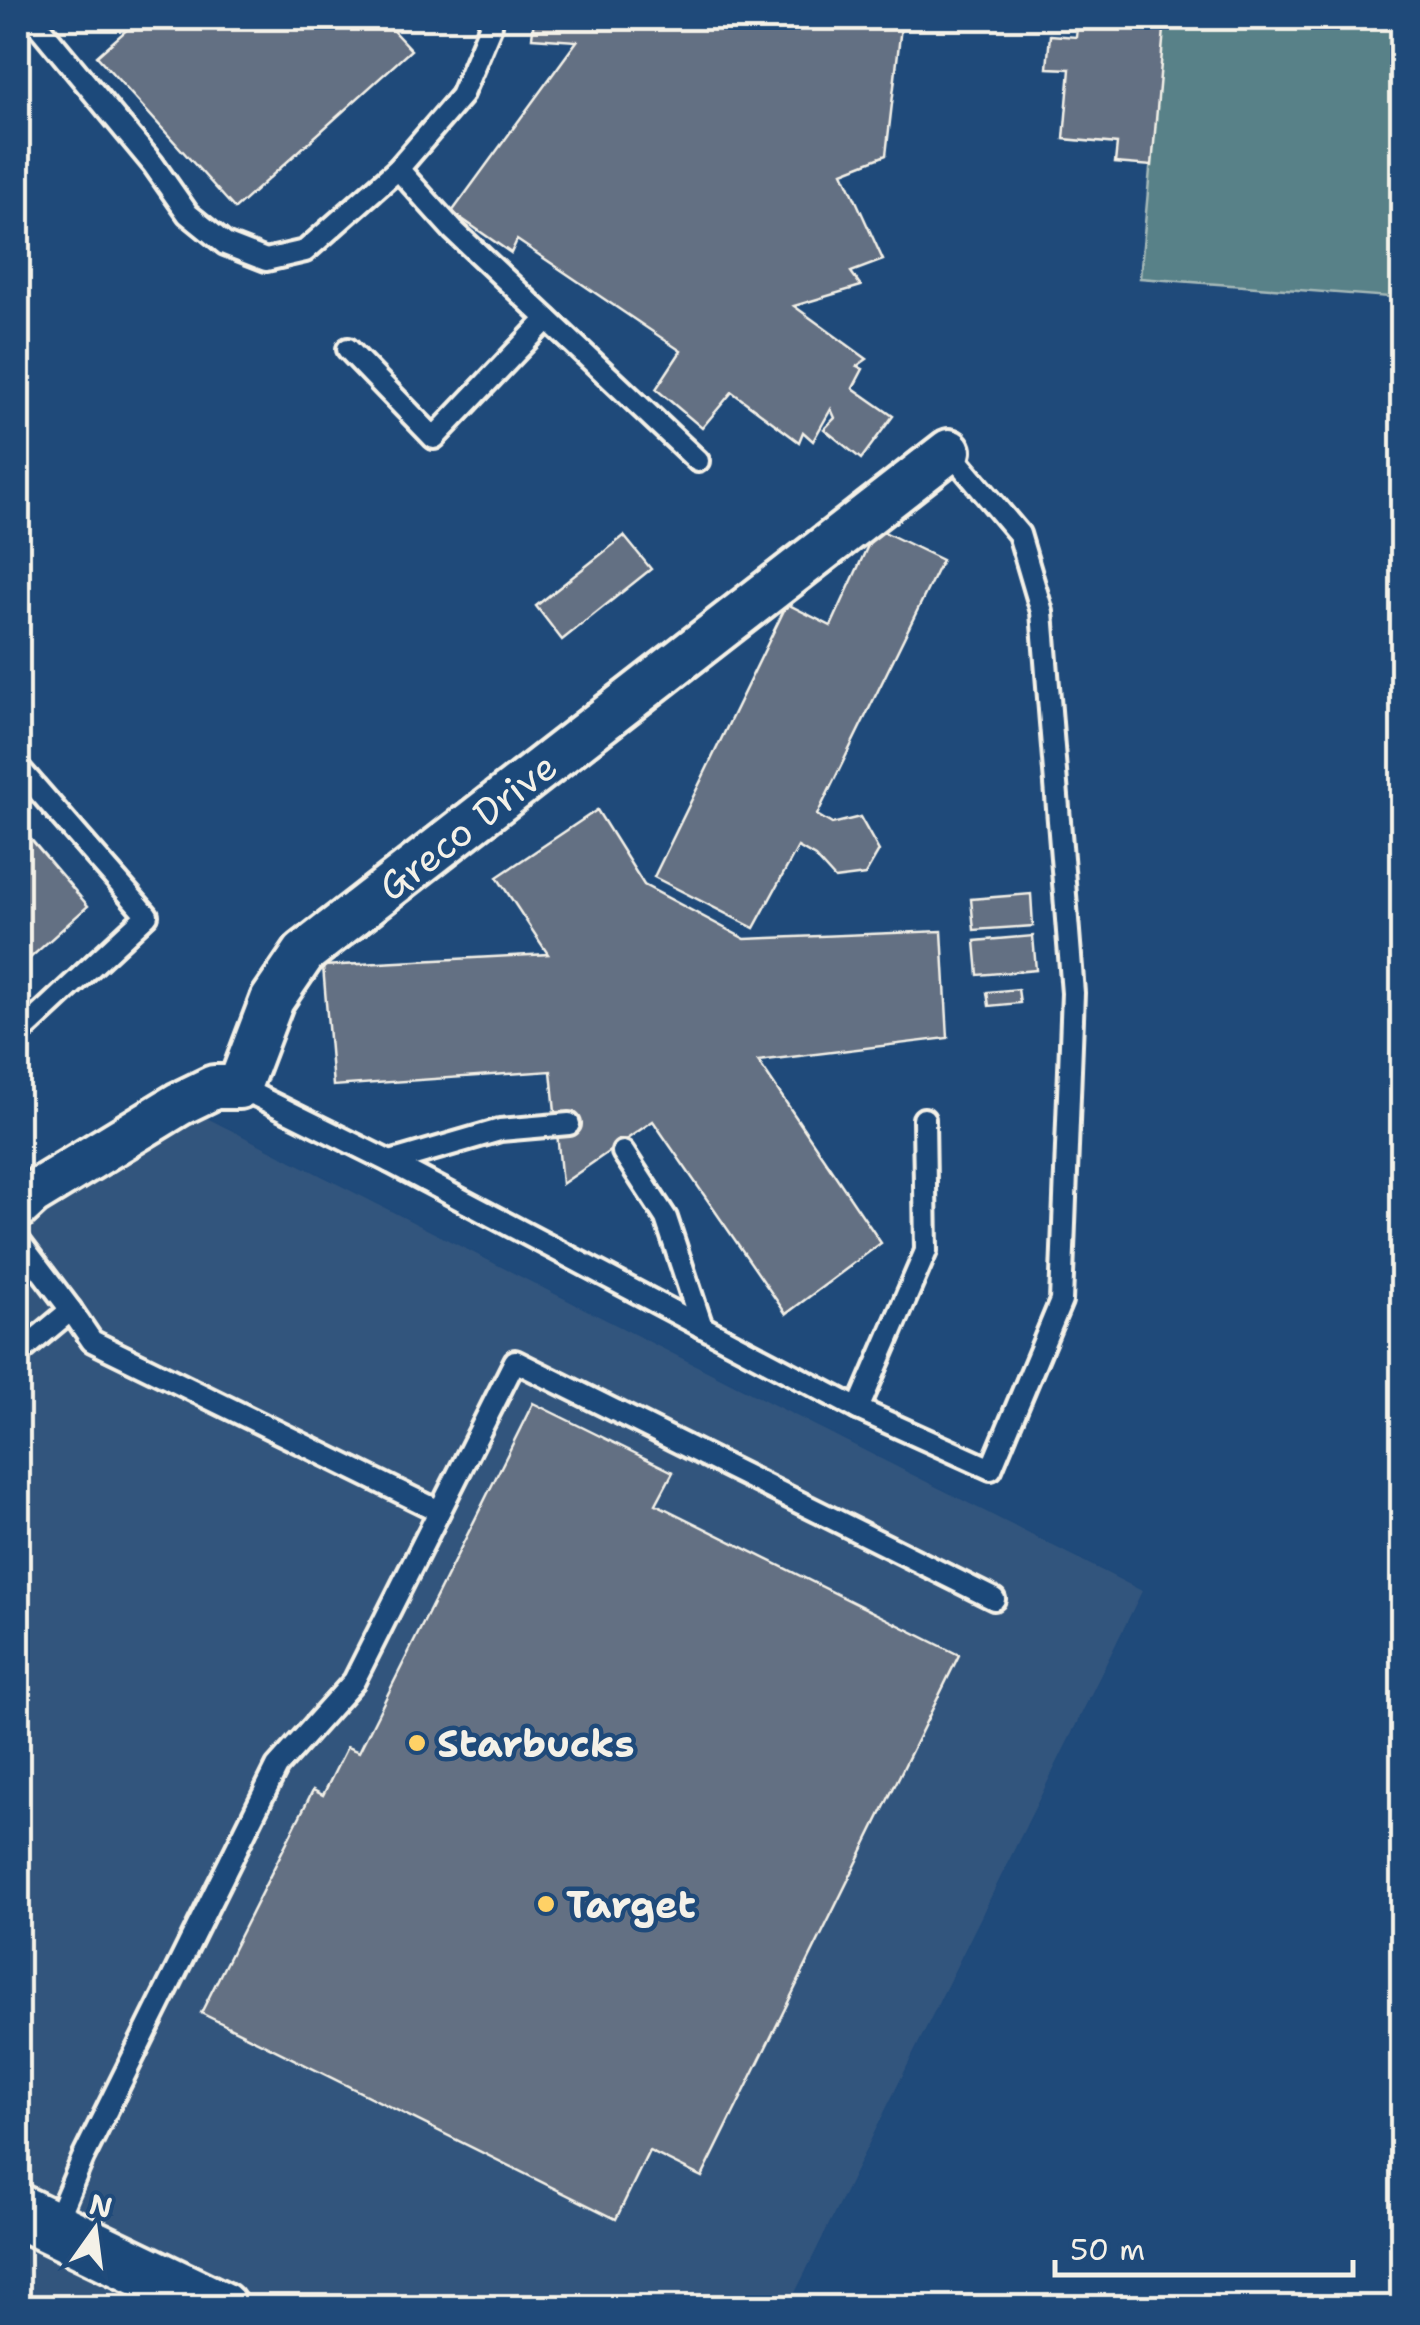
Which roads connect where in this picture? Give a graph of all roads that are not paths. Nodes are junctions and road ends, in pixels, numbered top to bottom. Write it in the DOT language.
graph roads {
  1 [pos="32,18"];
  2 [pos="490,20"];
  3 [pos="398,169"];
  4 [pos="547,319"];
  5 [pos="348,349"];
  6 [pos="950,450"];
  7 [pos="698,461"];
  8 [pos="18,766"];
  9 [pos="18,1035"];
  10 [pos="239,1087"];
  11 [pos="924,1119"];
  12 [pos="569,1124"];
  13 [pos="623,1152"];
  14 [pos="390,1162"];
  15 [pos="18,1207"];
  16 [pos="18,1240"];
  17 [pos="70,1310"];
  18 [pos="702,1327"];
  19 [pos="18,1354"];
  20 [pos="858,1409"];
  21 [pos="439,1511"];
  22 [pos="994,1599"];
  23 [pos="36,2219"];
  24 [pos="220,2308"];
  1 -- 3 [label="lane"];
  2 -- 3 [label="lane"];
  3 -- 4 [label="lane"];
  4 -- 5 [label="lane"];
  4 -- 7 [label="lane"];
  6 -- 10 [label="street, Greco Drive"];
  6 -- 20 [label="lane"];
  8 -- 9 [label="lane"];
  10 -- 14 [label="lane"];
  10 -- 15 [label="street"];
  11 -- 20 [label="lane"];
  12 -- 14 [label="lane"];
  13 -- 18 [label="lane"];
  14 -- 18 [label="lane"];
  16 -- 17 [label="lane"];
  17 -- 19 [label="lane"];
  17 -- 21 [label="lane"];
  18 -- 20 [label="lane"];
  21 -- 22 [label="lane"];
  21 -- 23 [label="lane"];
  23 -- 24 [label="street"];
}
